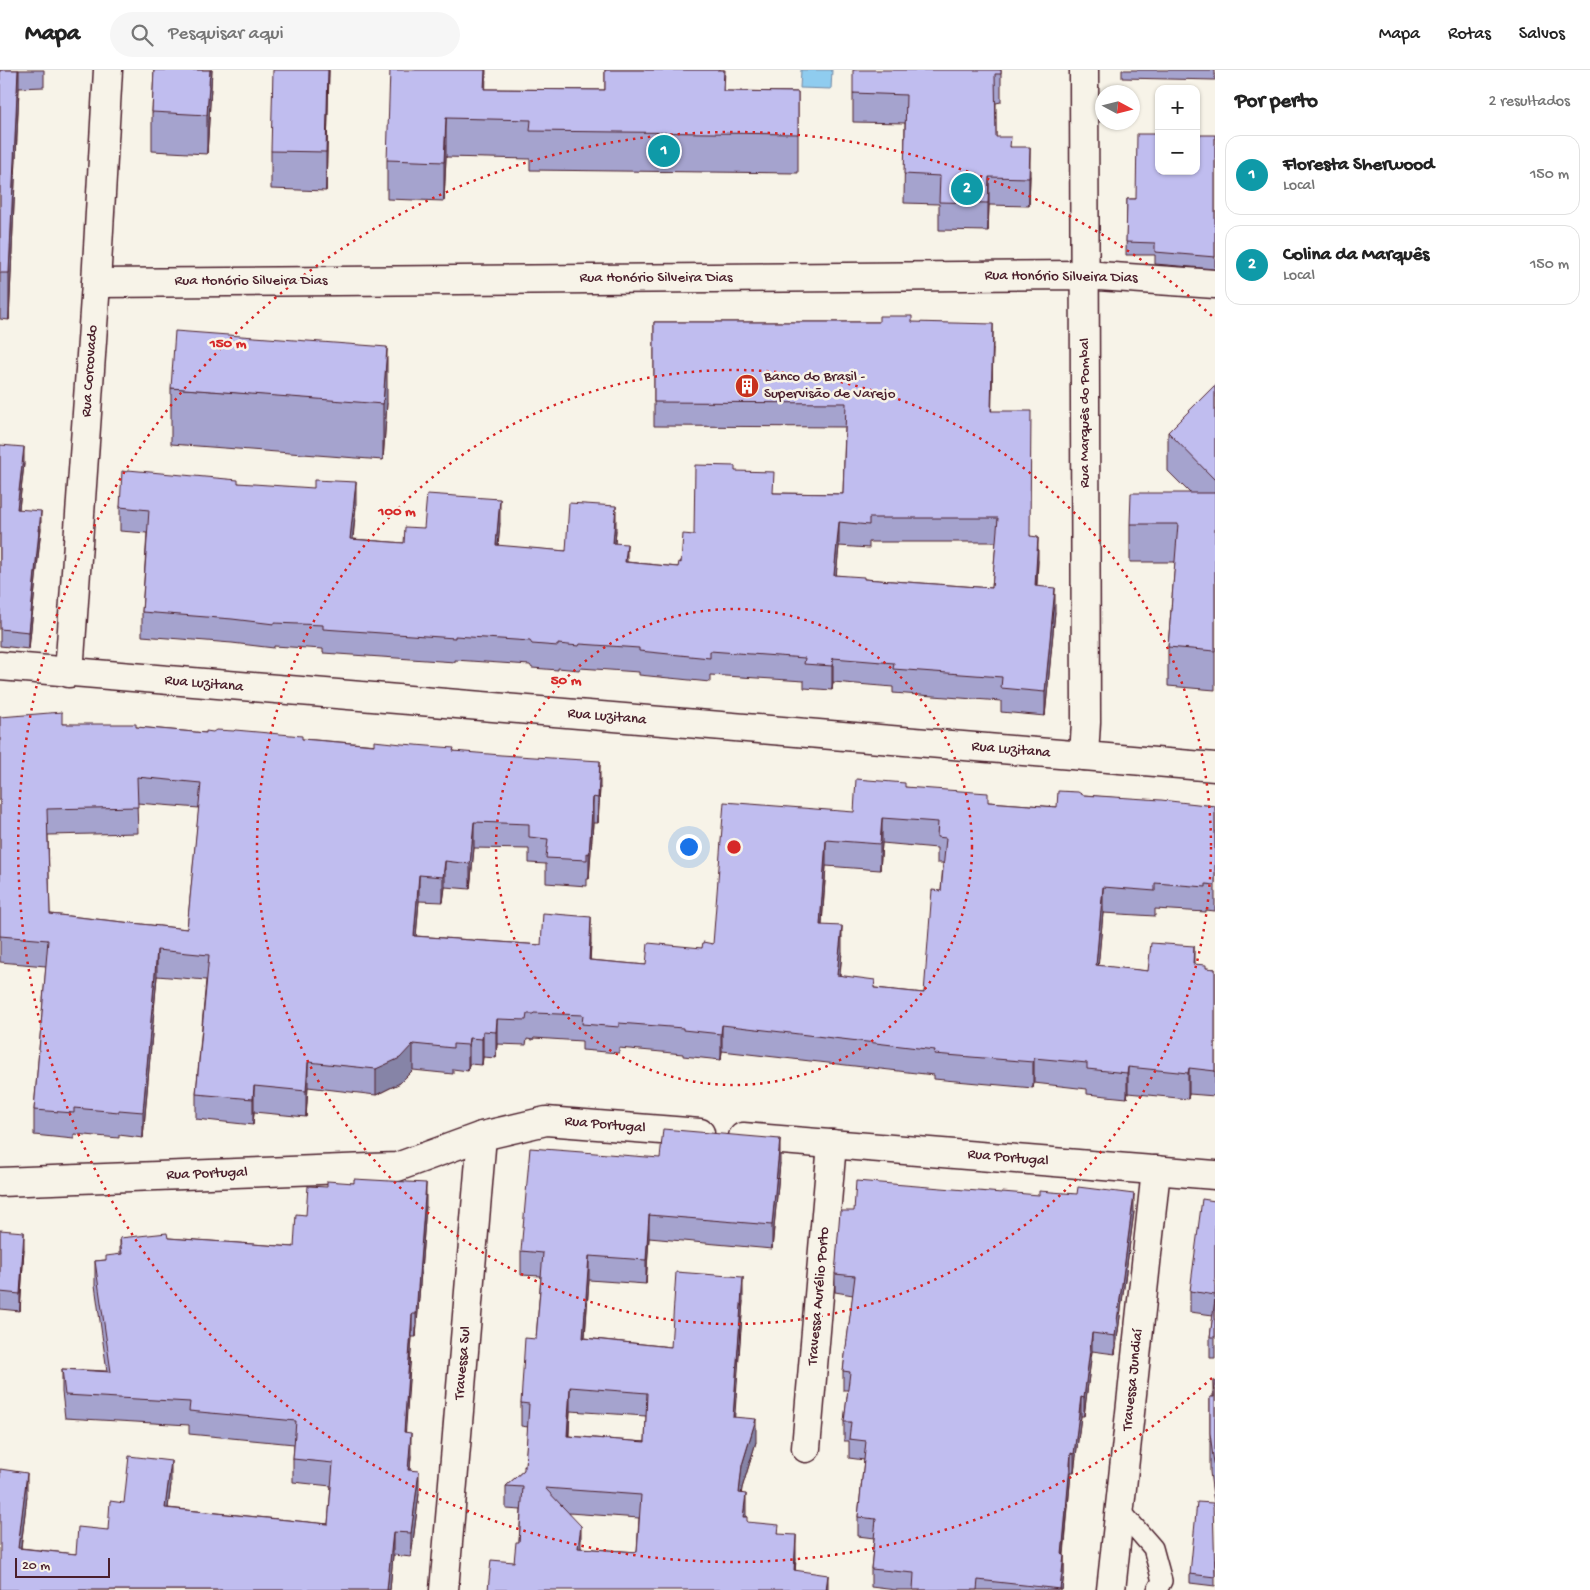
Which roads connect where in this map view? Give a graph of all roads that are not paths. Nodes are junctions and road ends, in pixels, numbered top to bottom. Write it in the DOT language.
graph roads {
  1 [pos="108,70"];
  2 [pos="1084,70"];
  3 [pos="1084,274"];
  4 [pos="96,282"];
  5 [pos="1215,284"];
  6 [pos="0,666"];
  7 [pos="69,673"];
  8 [pos="1084,756"];
  9 [pos="1215,767"];
  10 [pos="482,1136"];
  11 [pos="832,1144"];
  12 [pos="1156,1170"];
  13 [pos="1215,1175"];
  14 [pos="0,1182"];
  15 [pos="806,1448"];
  16 [pos="1119,1509"];
  17 [pos="444,1590"];
  18 [pos="1111,1590"];
  19 [pos="1157,1590"];
  1 -- 4 [label="street, Rua Corcovado"];
  2 -- 3 [label="street, Rua Marquês do Pombal"];
  3 -- 4 [label="street, Rua Honório Silveira Dias"];
  3 -- 5 [label="street, Rua Honório Silveira Dias"];
  3 -- 8 [label="street, Rua Marquês do Pombal"];
  4 -- 7 [label="street, Rua Corcovado"];
  6 -- 7 [label="street, Rua Luzitana"];
  7 -- 8 [label="street, Rua Luzitana"];
  8 -- 9 [label="street, Rua Luzitana"];
  10 -- 11 [label="street, Rua Portugal"];
  10 -- 14 [label="street, Rua Portugal"];
  10 -- 17 [label="street, Travessa Sul"];
  11 -- 12 [label="street, Rua Portugal"];
  11 -- 15 [label="street, Travessa Aurélio Porto"];
  12 -- 13 [label="street, Rua Portugal"];
  12 -- 16 [label="street, Travessa Jundiaí"];
  16 -- 18 [label="street, Travessa Jundiaí"];
  16 -- 19 [label="lane"];
}
